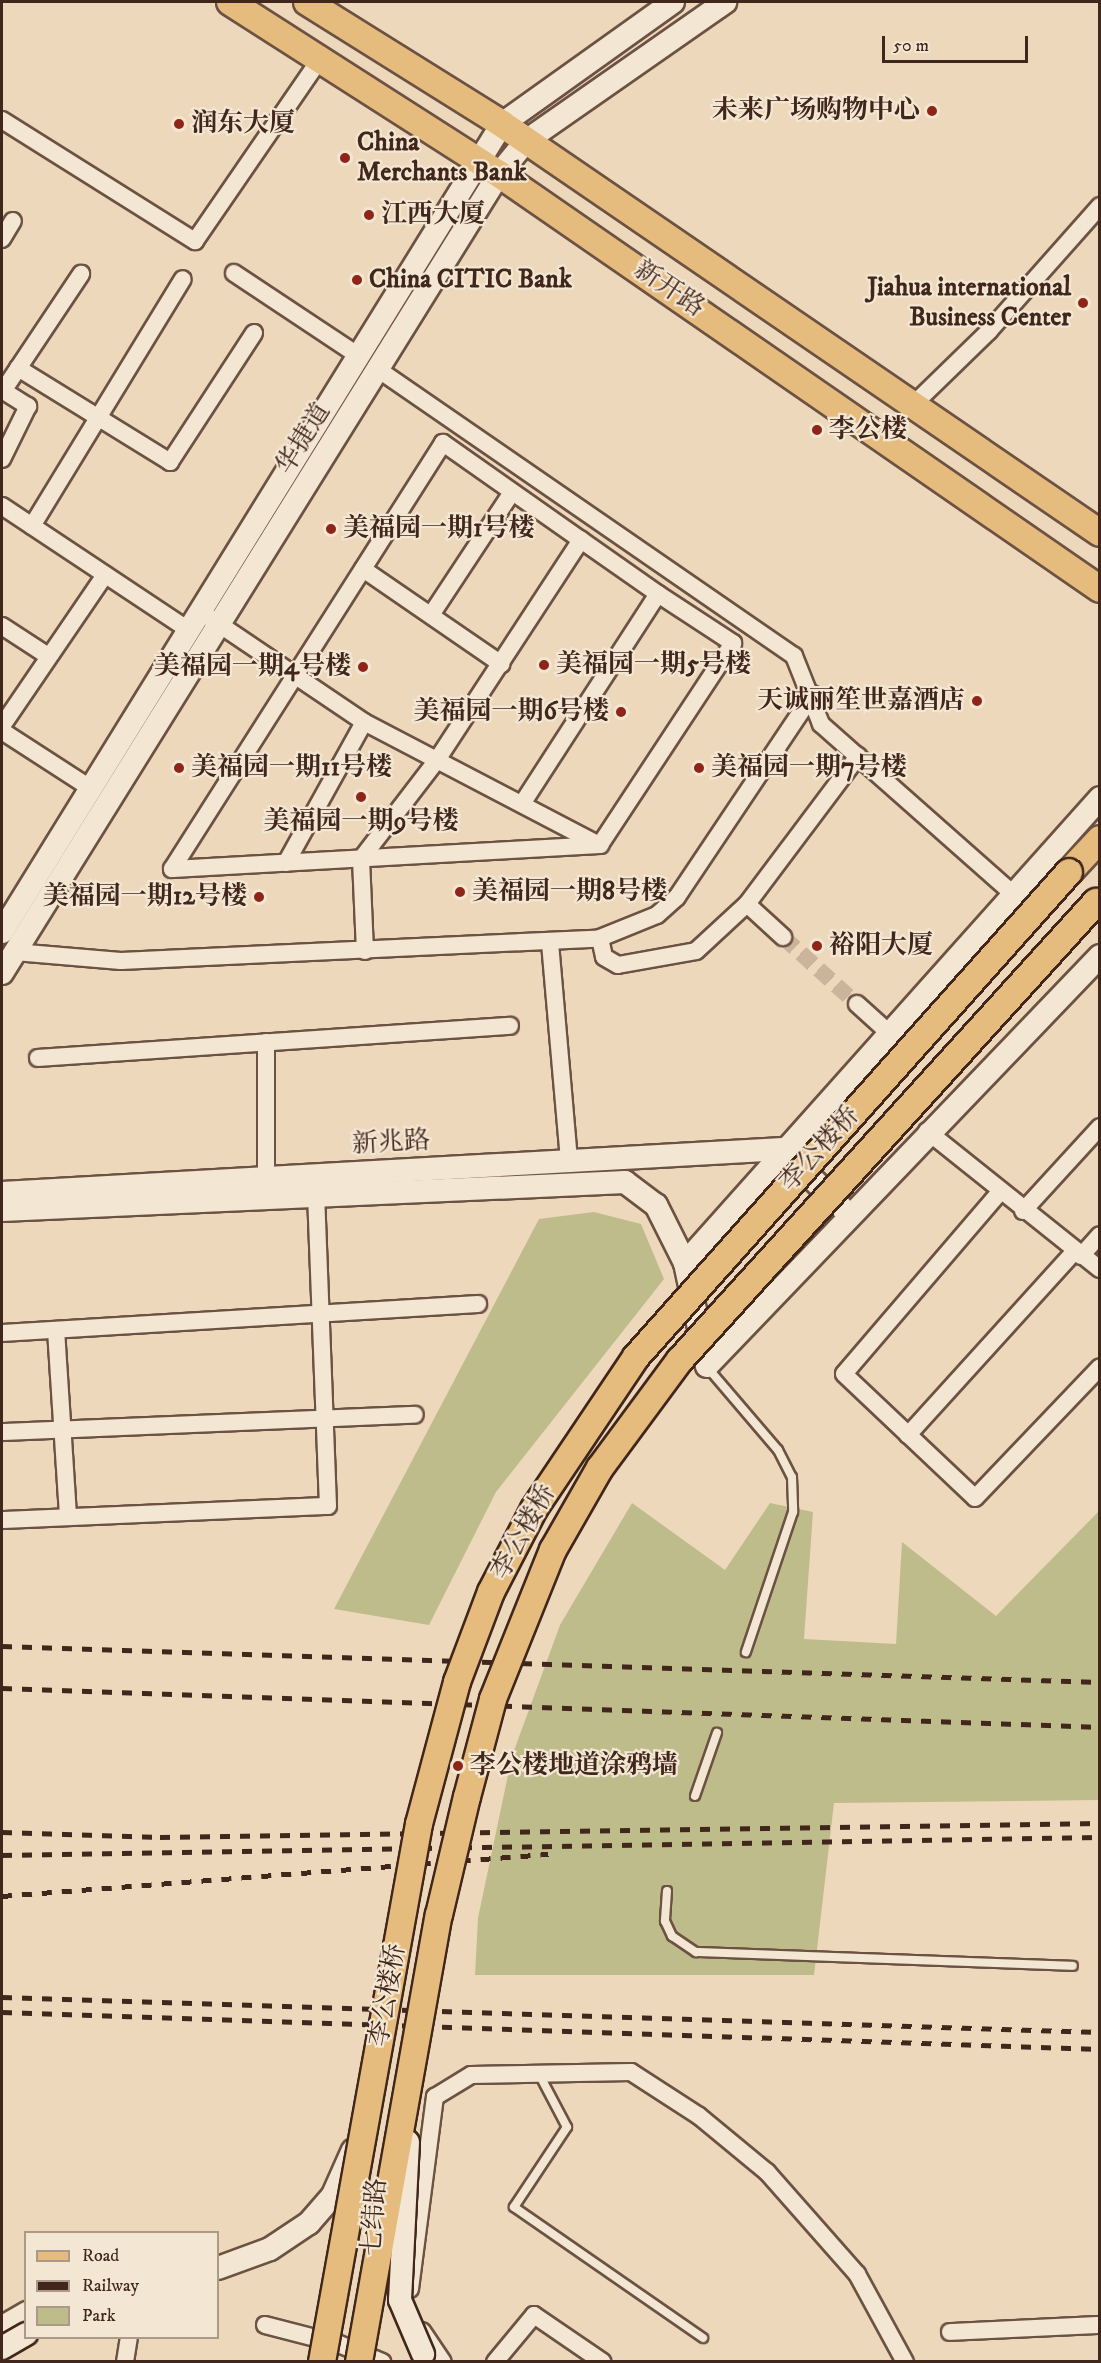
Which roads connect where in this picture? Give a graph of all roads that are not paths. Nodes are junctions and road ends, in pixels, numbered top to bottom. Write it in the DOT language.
graph roads {
  1 [pos="230,2"];
  2 [pos="307,2"];
  3 [pos="673,2"];
  4 [pos="725,2"];
  5 [pos="321,58"];
  6 [pos="2,120"];
  7 [pos="502,124"];
  8 [pos="526,141"];
  9 [pos="478,160"];
  10 [pos="500,174"];
  11 [pos="1100,206"];
  12 [pos="13,221"];
  13 [pos="2,239"];
  14 [pos="234,273"];
  15 [pos="81,274"];
  16 [pos="183,279"];
  17 [pos="254,333"];
  18 [pos="356,354"];
  19 [pos="18,368"];
  20 [pos="379,370"];
  21 [pos="2,391"];
  22 [pos="912,406"];
  23 [pos="98,418"];
  24 [pos="2,459"];
  25 [pos="510,495"];
  26 [pos="2,506"];
  27 [pos="32,526"];
  28 [pos="1100,533"];
  29 [pos="581,540"];
  30 [pos="363,569"];
  31 [pos="105,575"];
  32 [pos="1100,589"];
  33 [pos="658,594"];
  34 [pos="431,615"];
  35 [pos="193,620"];
  36 [pos="222,625"];
  37 [pos="2,626"];
  38 [pos="48,656"];
  39 [pos="501,664"];
  40 [pos="293,674"];
  41 [pos="813,694"];
  42 [pos="364,722"];
  43 [pos="2,726"];
  44 [pos="2,731"];
  45 [pos="858,756"];
  46 [pos="437,760"];
  47 [pos="90,788"];
  48 [pos="1100,798"];
  49 [pos="522,804"];
  50 [pos="1100,839"];
  51 [pos="600,845"];
  52 [pos="361,859"];
  53 [pos="286,863"];
  54 [pos="1012,893"];
  55 [pos="1098,900"];
  56 [pos="747,904"];
  57 [pos="2,932"];
  58 [pos="783,937"];
  59 [pos="600,938"];
  60 [pos="550,943"];
  61 [pos="365,951"];
  62 [pos="15,952"];
  63 [pos="1100,956"];
  64 [pos="2,973"];
  65 [pos="857,1004"];
  66 [pos="510,1026"];
  67 [pos="888,1032"];
  68 [pos="266,1042"];
  69 [pos="38,1058"];
  70 [pos="1100,1127"];
  71 [pos="927,1131"];
  72 [pos="783,1149"];
  73 [pos="569,1162"];
  74 [pos="266,1178"];
  75 [pos="2,1193"];
  76 [pos="316,1193"];
  77 [pos="999,1193"];
  78 [pos="2,1210"];
  79 [pos="1023,1211"];
  80 [pos="849,1215"];
  81 [pos="1100,1235"];
  82 [pos="1078,1254"];
  83 [pos="685,1263"];
  84 [pos="1100,1269"];
  85 [pos="478,1304"];
  86 [pos="322,1313"];
  87 [pos="56,1330"];
  88 [pos="2,1333"];
  89 [pos="707,1366"];
  90 [pos="1100,1367"];
  91 [pos="415,1415"];
  92 [pos="325,1417"];
  93 [pos="62,1430"];
  94 [pos="2,1432"];
  95 [pos="908,1436"];
  96 [pos="68,1517"];
  97 [pos="2,1520"];
  98 [pos="746,1652"];
  99 [pos="717,1733"];
  100 [pos="695,1797"];
  101 [pos="666,1892"];
  102 [pos="1073,1966"];
  103 [pos="413,2070"];
  104 [pos="539,2073"];
  105 [pos="372,2092"];
  106 [pos="390,2248"];
  107 [pos="219,2268"];
  108 [pos="408,2304"];
  109 [pos="24,2311"];
  110 [pos="2,2324"];
  111 [pos="265,2325"];
  112 [pos="1100,2325"];
  113 [pos="950,2332"];
  114 [pos="24,2335"];
  115 [pos="703,2338"];
  116 [pos="129,2339"];
  117 [pos="2,2348"];
  118 [pos="124,2361"];
  119 [pos="322,2361"];
  120 [pos="359,2361"];
  121 [pos="382,2361"];
  122 [pos="438,2361"];
  123 [pos="495,2361"];
  124 [pos="603,2361"];
  125 [pos="905,2361"];
  1 -- 5 [label="main road, 新开路"];
  2 -- 7 [label="main road, 新开路"];
  3 -- 7 [label="street, 华捷道"];
  4 -- 8 [label="street, 华捷道"];
  5 -- 6 [label="street"];
  5 -- 9 [label="main road, 新开路"];
  7 -- 8 [label="main road, 新开路"];
  7 -- 9 [label="street, 华捷道"];
  8 -- 10 [label="street, 华捷道"];
  8 -- 22 [label="main road, 新开路"];
  9 -- 10 [label="main road, 新开路"];
  9 -- 18 [label="street, 华捷道"];
  10 -- 20 [label="street, 华捷道"];
  10 -- 32 [label="main road, 新开路"];
  11 -- 22 [label="street"];
  12 -- 13 [label="street"];
  14 -- 18 [label="street"];
  15 -- 19 [label="street"];
  16 -- 23 [label="street"];
  17 -- 23 [label="street"];
  18 -- 35 [label="street, 华捷道"];
  19 -- 21 [label="street"];
  19 -- 23 [label="street"];
  20 -- 36 [label="street, 华捷道"];
  20 -- 41 [label="street"];
  21 -- 24 [label="street"];
  22 -- 28 [label="main road, 新开路"];
  23 -- 27 [label="street"];
  25 -- 29 [label="street"];
  25 -- 30 [label="street"];
  25 -- 34 [label="street"];
  26 -- 27 [label="street"];
  27 -- 31 [label="street"];
  29 -- 33 [label="street"];
  29 -- 39 [label="street"];
  30 -- 34 [label="street"];
  30 -- 40 [label="street"];
  31 -- 35 [label="street"];
  31 -- 38 [label="street"];
  33 -- 49 [label="street"];
  33 -- 51 [label="street"];
  34 -- 39 [label="street"];
  35 -- 36 [label="street"];
  35 -- 47 [label="street, 华捷道"];
  36 -- 40 [label="street"];
  36 -- 62 [label="street, 华捷道"];
  37 -- 38 [label="street"];
  38 -- 43 [label="street"];
  39 -- 46 [label="street"];
  40 -- 42 [label="street"];
  40 -- 53 [label="street"];
  41 -- 45 [label="street"];
  41 -- 59 [label="street"];
  42 -- 46 [label="street"];
  42 -- 53 [label="street"];
  44 -- 47 [label="street"];
  45 -- 54 [label="street"];
  45 -- 56 [label="street"];
  46 -- 49 [label="street"];
  46 -- 52 [label="street"];
  47 -- 57 [label="street, 华捷道"];
  48 -- 54 [label="street"];
  49 -- 51 [label="street"];
  50 -- 105 [label="main road, 李公楼桥, bridge"];
  51 -- 52 [label="street"];
  52 -- 53 [label="street"];
  52 -- 61 [label="street"];
  54 -- 67 [label="street"];
  55 -- 103 [label="main road, 李公楼桥, bridge"];
  56 -- 58 [label="street"];
  56 -- 59 [label="street"];
  59 -- 60 [label="street"];
  60 -- 61 [label="street"];
  60 -- 73 [label="street"];
  61 -- 62 [label="street"];
  62 -- 64 [label="street, 华捷道"];
  63 -- 71 [label="street"];
  65 -- 67 [label="street"];
  66 -- 68 [label="street"];
  67 -- 72 [label="street"];
  68 -- 69 [label="street"];
  68 -- 74 [label="street"];
  70 -- 79 [label="street"];
  71 -- 77 [label="street"];
  71 -- 80 [label="street"];
  72 -- 73 [label="street, 新兆路"];
  72 -- 80 [label="street"];
  72 -- 83 [label="street"];
  73 -- 74 [label="street, 新兆路"];
  74 -- 75 [label="street, 新兆路"];
  76 -- 78 [label="street, 新兆路"];
  76 -- 83 [label="street, 新兆路"];
  76 -- 86 [label="street"];
  77 -- 79 [label="street"];
  77 -- 95 [label="street"];
  79 -- 82 [label="street"];
  80 -- 89 [label="street"];
  81 -- 82 [label="street"];
  82 -- 84 [label="street"];
  82 -- 95 [label="street"];
  83 -- 89 [label="street, 新兆路"];
  85 -- 86 [label="street"];
  86 -- 87 [label="street"];
  86 -- 92 [label="street"];
  87 -- 88 [label="street"];
  87 -- 93 [label="street"];
  89 -- 98 [label="lane"];
  90 -- 95 [label="street"];
  91 -- 92 [label="street"];
  92 -- 93 [label="street"];
  92 -- 96 [label="street"];
  93 -- 94 [label="street"];
  93 -- 96 [label="street"];
  96 -- 97 [label="street"];
  99 -- 100 [label="lane"];
  101 -- 102 [label="lane"];
  103 -- 120 [label="main road, 李公楼桥, bridge"];
  103 -- 122 [label="street, 七纬路, bridge"];
  104 -- 108 [label="street"];
  104 -- 115 [label="lane"];
  104 -- 125 [label="street"];
  105 -- 107 [label="street, bridge"];
  105 -- 119 [label="main road, 李公楼桥, bridge"];
  106 -- 108 [label="street"];
  108 -- 122 [label="street"];
  109 -- 110 [label="street"];
  111 -- 121 [label="street"];
  112 -- 113 [label="street"];
  114 -- 117 [label="street, bridge"];
  116 -- 118 [label="street"];
  123 -- 124 [label="street"];
}
